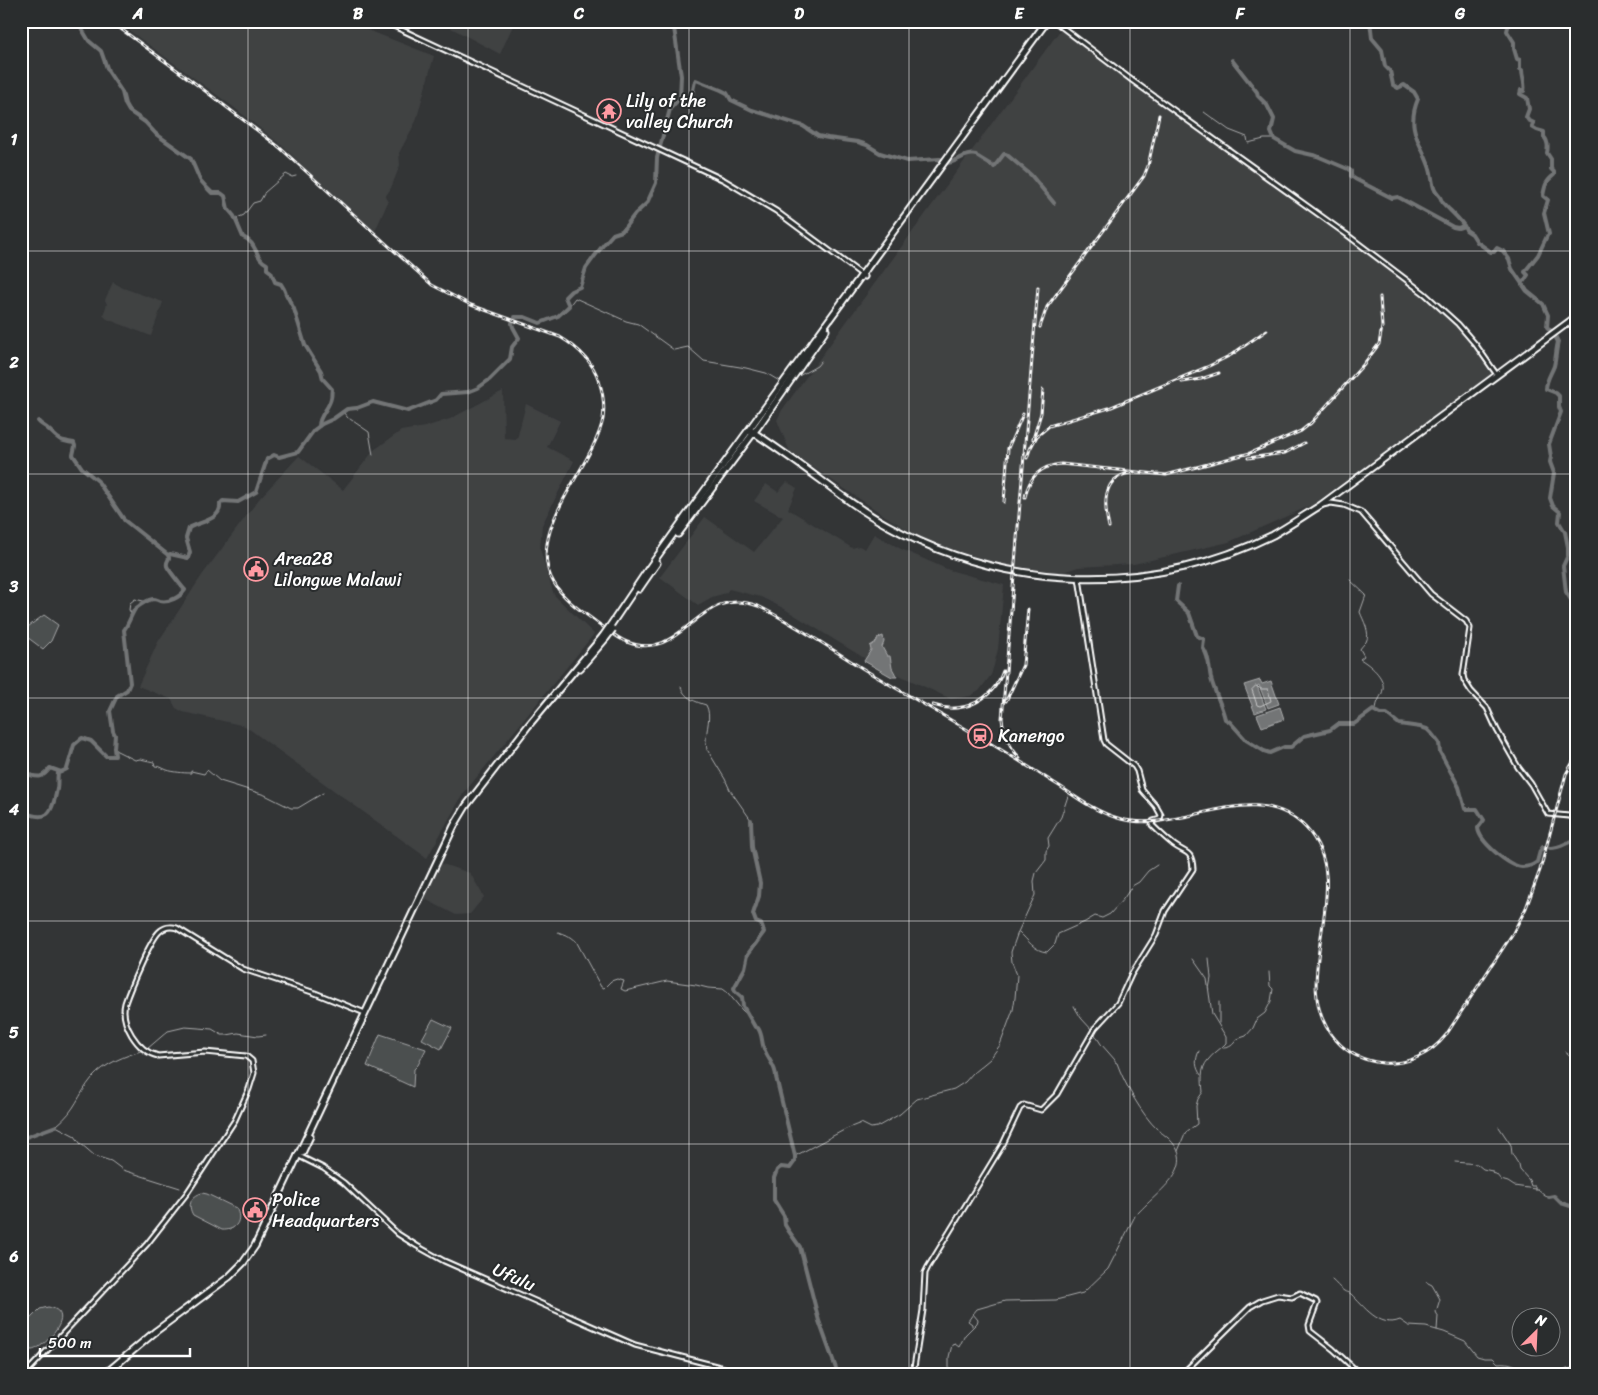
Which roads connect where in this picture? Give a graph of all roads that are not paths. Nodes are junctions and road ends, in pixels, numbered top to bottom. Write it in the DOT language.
graph roads {
  1 [pos="383,21"];
  2 [pos="1047,21"];
  3 [pos="1054,21"];
  4 [pos="863,276"];
  5 [pos="1577,316"];
  6 [pos="1497,376"];
  7 [pos="752,431"];
  8 [pos="1321,505"];
  9 [pos="1079,578"];
  10 [pos="605,637"];
  11 [pos="1577,819"];
  12 [pos="365,1014"];
  13 [pos="299,1156"];
  14 [pos="25,1374"];
  15 [pos="107,1374"];
  16 [pos="747,1374"];
  17 [pos="913,1374"];
  18 [pos="1182,1374"];
  19 [pos="1360,1374"];
  1 -- 4 [label="street"];
  2 -- 4 [label="highway"];
  3 -- 6 [label="street"];
  4 -- 7 [label="highway"];
  5 -- 6 [label="highway"];
  6 -- 8 [label="highway"];
  7 -- 9 [label="highway"];
  7 -- 10 [label="highway, bridge"];
  8 -- 9 [label="highway"];
  8 -- 11 [label="street"];
  9 -- 17 [label="street"];
  10 -- 12 [label="highway"];
  10 -- 13 [label="highway"];
  12 -- 13 [label="highway"];
  12 -- 14 [label="street"];
  13 -- 15 [label="highway"];
  13 -- 16 [label="street, Ufulu"];
  18 -- 19 [label="street"];
}
